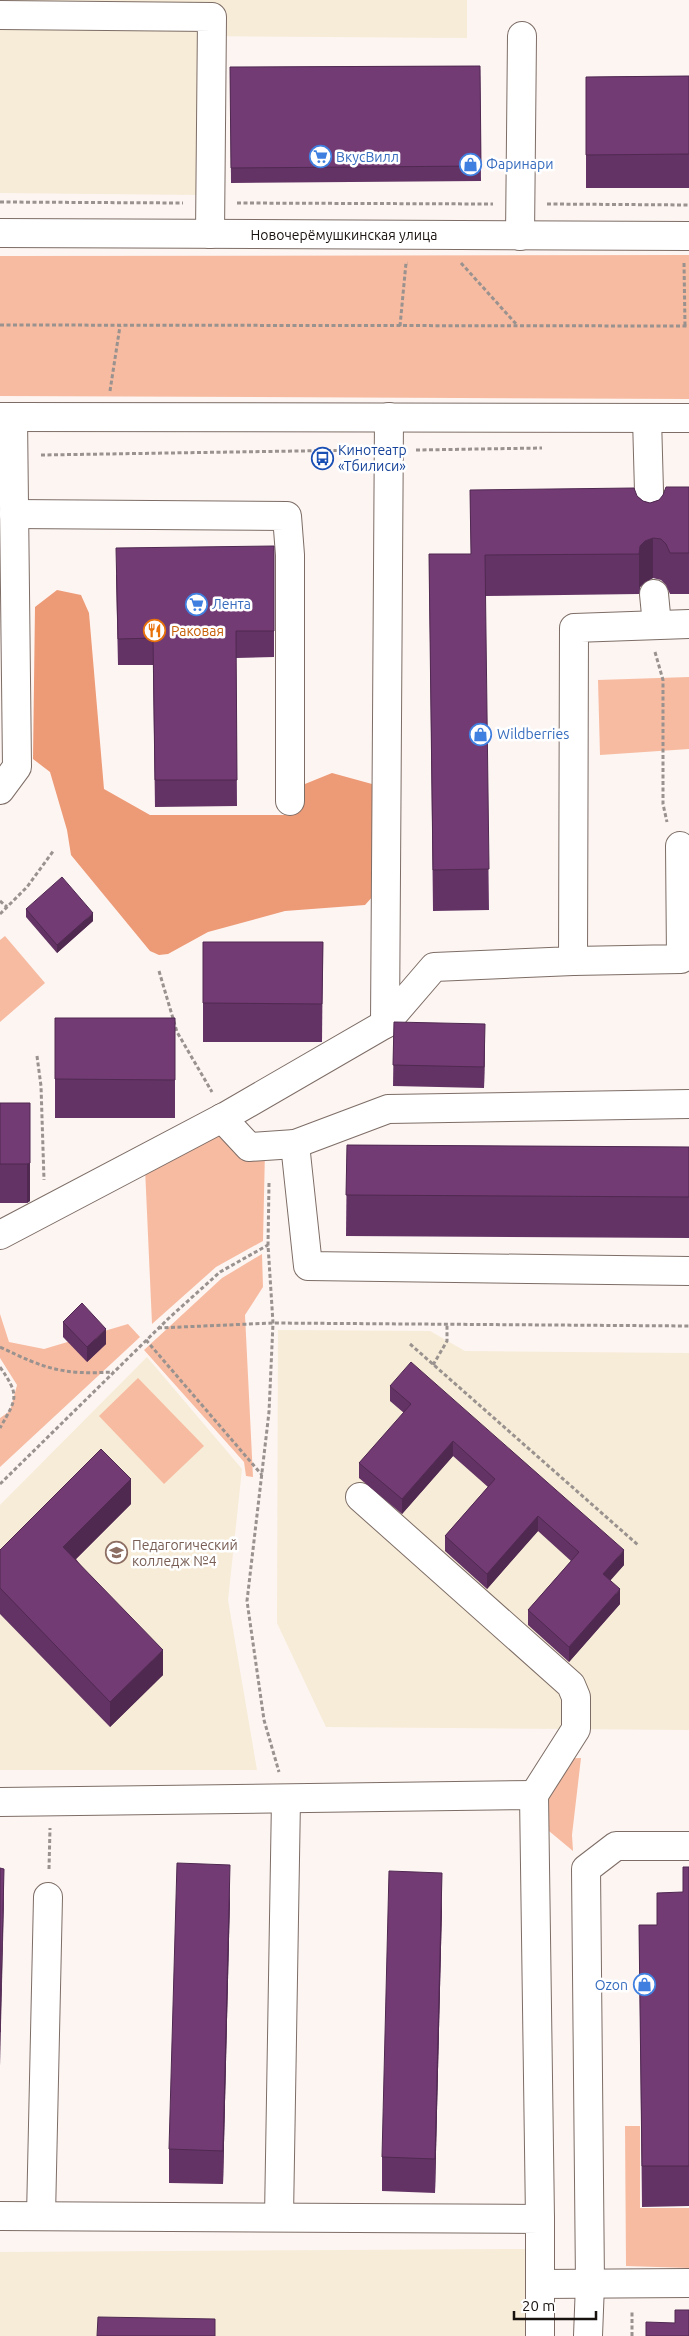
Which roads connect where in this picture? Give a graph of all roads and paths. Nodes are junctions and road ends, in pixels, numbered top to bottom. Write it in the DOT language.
graph roads {
  1 [pos="0,16"];
  2 [pos="522,36"];
  3 [pos="0,202"];
  4 [pos="210,203"];
  5 [pos="520,204"];
  6 [pos="689,205"];
  7 [pos="0,233"];
  8 [pos="210,234"];
  9 [pos="520,236"];
  10 [pos="686,249"];
  11 [pos="458,259"];
  12 [pos="414,262"];
  13 [pos="0,325"];
  14 [pos="120,326"];
  15 [pos="400,326"];
  16 [pos="517,326"];
  17 [pos="687,326"];
  18 [pos="109,399"];
  19 [pos="7,417"];
  20 [pos="389,417"];
  21 [pos="647,418"];
  22 [pos="689,418"];
  23 [pos="548,448"];
  24 [pos="389,450"];
  25 [pos="14,455"];
  26 [pos="14,514"];
  27 [pos="650,528"];
  28 [pos="7,569"];
  29 [pos="654,594"];
  30 [pos="689,624"];
  31 [pos="653,625"];
  32 [pos="0,790"];
  33 [pos="290,801"];
  34 [pos="680,846"];
  35 [pos="54,850"];
  36 [pos="0,900"];
  37 [pos="6,907"];
  38 [pos="0,914"];
  39 [pos="573,961"];
  40 [pos="159,971"];
  41 [pos="385,1024"];
  42 [pos="38,1056"];
  43 [pos="689,1104"];
  44 [pos="224,1117"];
  45 [pos="282,1145"];
  46 [pos="45,1211"];
  47 [pos="0,1235"];
  48 [pos="268,1245"];
  49 [pos="689,1271"];
  50 [pos="273,1323"];
  51 [pos="447,1325"];
  52 [pos="689,1326"];
  53 [pos="158,1328"];
  54 [pos="146,1340"];
  55 [pos="410,1344"];
  56 [pos="0,1346"];
  57 [pos="433,1365"];
  58 [pos="0,1366"];
  59 [pos="114,1372"];
  60 [pos="0,1428"];
  61 [pos="262,1475"];
  62 [pos="0,1484"];
  63 [pos="360,1497"];
  64 [pos="638,1545"];
  65 [pos="534,1795"];
  66 [pos="286,1799"];
  67 [pos="0,1802"];
  68 [pos="50,1802"];
  69 [pos="689,1846"];
  70 [pos="48,1897"];
  71 [pos="0,2216"];
  72 [pos="40,2216"];
  73 [pos="279,2217"];
  74 [pos="540,2219"];
  75 [pos="689,2283"];
  76 [pos="541,2284"];
  77 [pos="590,2284"];
  78 [pos="540,2336"];
  79 [pos="588,2336"];
  1 -- 4 [label="street"];
  2 -- 5 [label="street"];
  3 -- 4 [label="path"];
  4 -- 5 [label="path"];
  4 -- 8 [label="street"];
  5 -- 6 [label="path"];
  5 -- 9 [label="street"];
  7 -- 8 [label="street, Новочерёмушкинская улица"];
  8 -- 9 [label="street, Новочерёмушкинская улица"];
  9 -- 10 [label="street, Новочерёмушкинская улица"];
  10 -- 17 [label="path"];
  11 -- 16 [label="path"];
  12 -- 15 [label="path"];
  13 -- 14 [label="path"];
  14 -- 15 [label="path"];
  14 -- 18 [label="path"];
  15 -- 16 [label="path"];
  16 -- 17 [label="path"];
  19 -- 20 [label="street"];
  19 -- 25 [label="street"];
  20 -- 21 [label="street"];
  20 -- 24 [label="street"];
  21 -- 22 [label="street"];
  21 -- 27 [label="street"];
  23 -- 24 [label="path"];
  24 -- 25 [label="path"];
  24 -- 41 [label="street"];
  25 -- 26 [label="street"];
  26 -- 28 [label="street"];
  26 -- 33 [label="street"];
  28 -- 32 [label="street"];
  29 -- 31 [label="street"];
  30 -- 31 [label="street"];
  31 -- 34 [label="path"];
  31 -- 39 [label="street"];
  34 -- 39 [label="street"];
  35 -- 37 [label="path"];
  36 -- 37 [label="path"];
  37 -- 38 [label="path"];
  39 -- 41 [label="street"];
  40 -- 44 [label="path"];
  41 -- 44 [label="street"];
  42 -- 46 [label="path"];
  43 -- 45 [label="street"];
  44 -- 45 [label="street"];
  44 -- 46 [label="street"];
  45 -- 48 [label="path"];
  45 -- 49 [label="street"];
  46 -- 47 [label="street"];
  48 -- 50 [label="path"];
  48 -- 53 [label="path"];
  50 -- 51 [label="path"];
  50 -- 53 [label="path"];
  50 -- 61 [label="path"];
  51 -- 52 [label="path"];
  51 -- 57 [label="path"];
  53 -- 54 [label="path"];
  54 -- 59 [label="path"];
  54 -- 61 [label="path"];
  55 -- 57 [label="path"];
  56 -- 59 [label="path"];
  57 -- 64 [label="path"];
  58 -- 60 [label="path"];
  59 -- 62 [label="path"];
  61 -- 66 [label="path"];
  63 -- 65 [label="street"];
  65 -- 66 [label="street"];
  65 -- 74 [label="street"];
  66 -- 68 [label="street"];
  66 -- 73 [label="street"];
  67 -- 68 [label="street"];
  68 -- 70 [label="path"];
  69 -- 77 [label="street"];
  70 -- 72 [label="street"];
  71 -- 72 [label="street"];
  72 -- 73 [label="street"];
  73 -- 74 [label="street"];
  74 -- 76 [label="street"];
  75 -- 77 [label="street"];
  76 -- 77 [label="street"];
  76 -- 78 [label="street"];
  77 -- 79 [label="street"];
}
